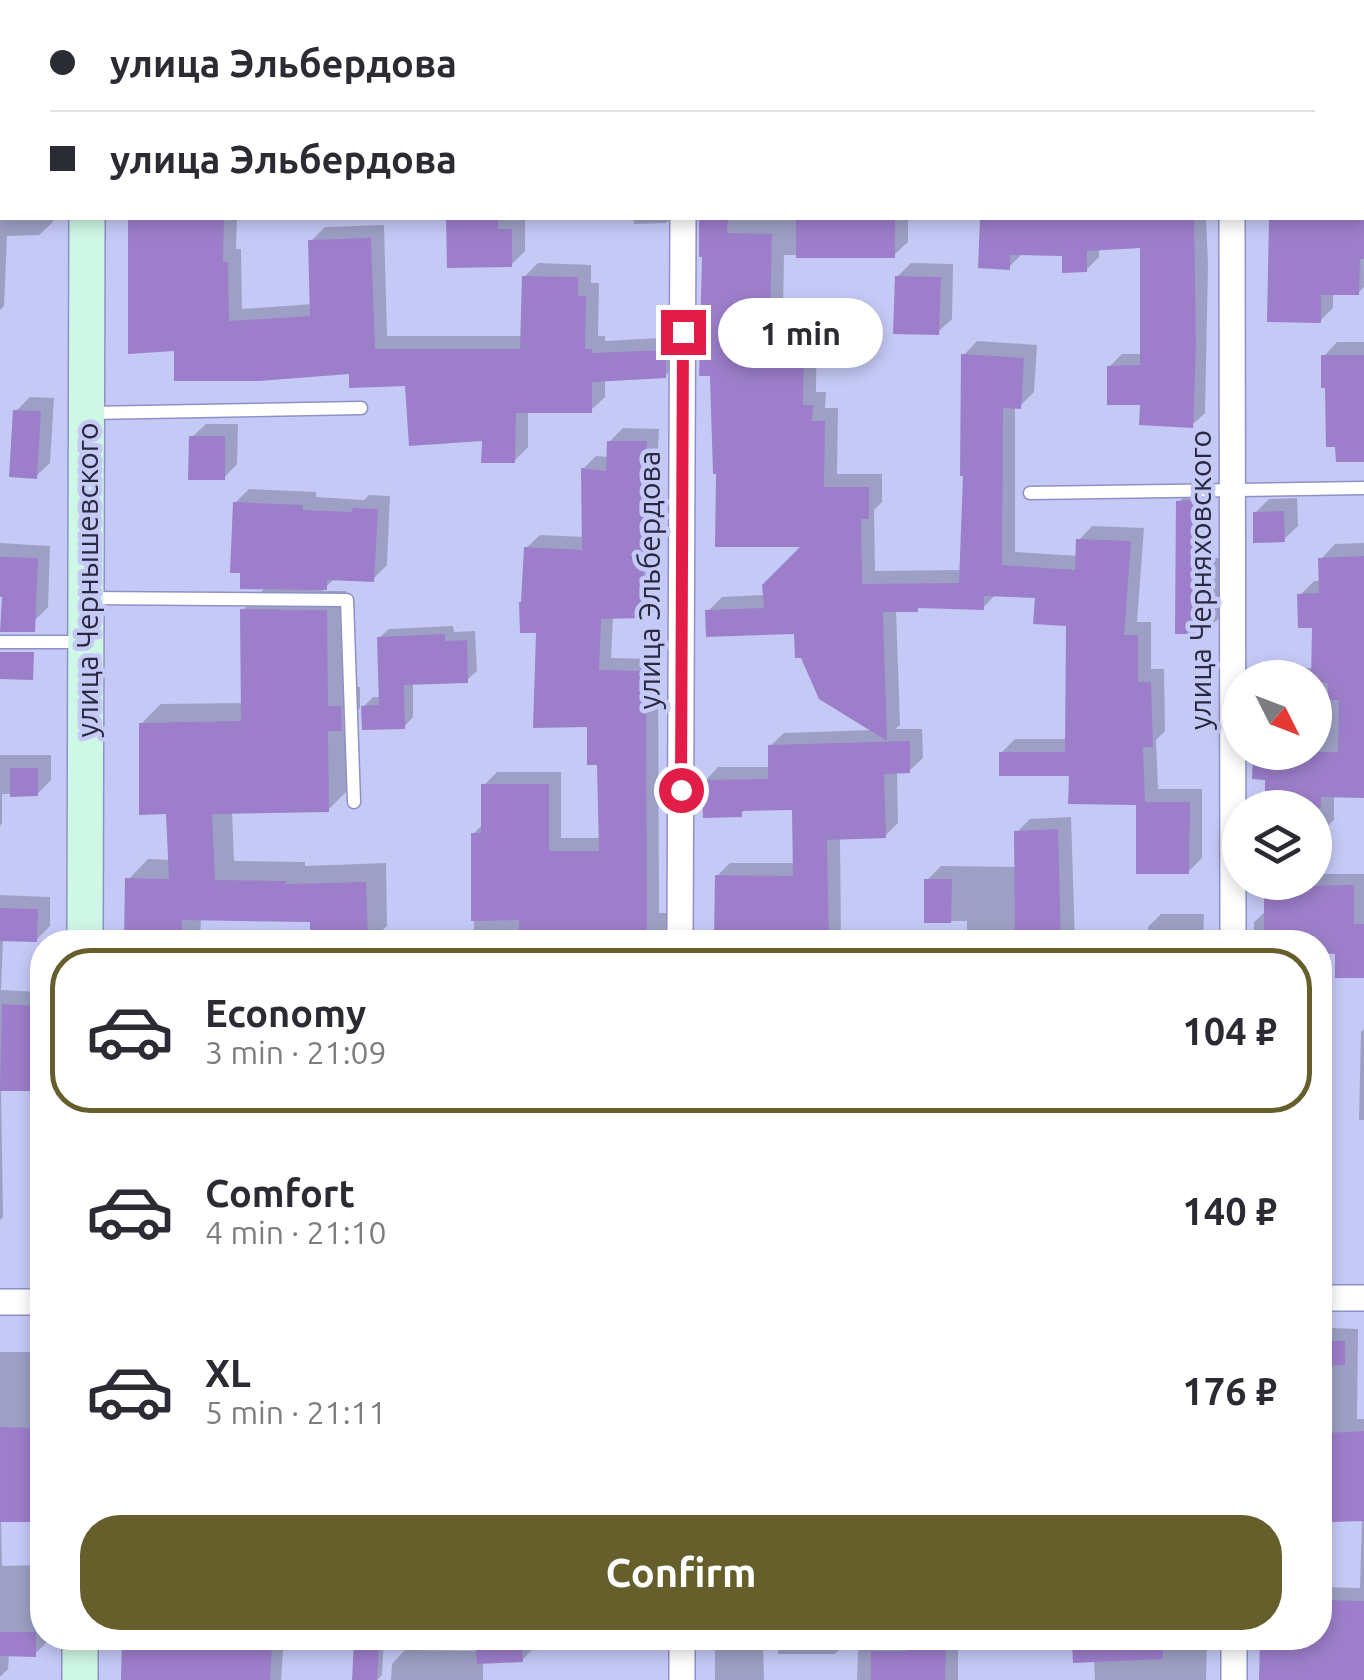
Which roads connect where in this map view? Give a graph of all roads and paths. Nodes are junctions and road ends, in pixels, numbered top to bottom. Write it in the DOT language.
graph roads {
  1 [pos="88,220"];
  2 [pos="684,220"];
  3 [pos="1232,220"];
  4 [pos="361,408"];
  5 [pos="87,413"];
  6 [pos="1364,488"];
  7 [pos="1233,491"];
  8 [pos="1030,493"];
  9 [pos="87,598"];
  10 [pos="0,642"];
  11 [pos="87,642"];
  12 [pos="354,802"];
  13 [pos="85,930"];
  14 [pos="680,930"];
  15 [pos="1233,930"];
  16 [pos="1332,1298"];
  17 [pos="1364,1298"];
  18 [pos="0,1302"];
  19 [pos="30,1302"];
  20 [pos="80,1650"];
  21 [pos="682,1650"];
  22 [pos="1234,1650"];
  23 [pos="80,1680"];
  24 [pos="682,1680"];
  25 [pos="1234,1680"];
  1 -- 5 [label="street, улица Чернышевского"];
  2 -- 14 [label="street, улица Эльбердова"];
  3 -- 7 [label="street, улица Черняховского"];
  4 -- 5 [label="lane"];
  5 -- 9 [label="street, улица Чернышевского"];
  6 -- 7 [label="lane"];
  7 -- 8 [label="lane"];
  7 -- 15 [label="street, улица Черняховского"];
  9 -- 11 [label="street, улица Чернышевского"];
  9 -- 12 [label="lane"];
  10 -- 11 [label="lane"];
  11 -- 13 [label="street, улица Чернышевского"];
  16 -- 17 [label="street"];
  18 -- 19 [label="street"];
  20 -- 23 [label="street"];
  21 -- 24 [label="street"];
  22 -- 25 [label="street"];
}
